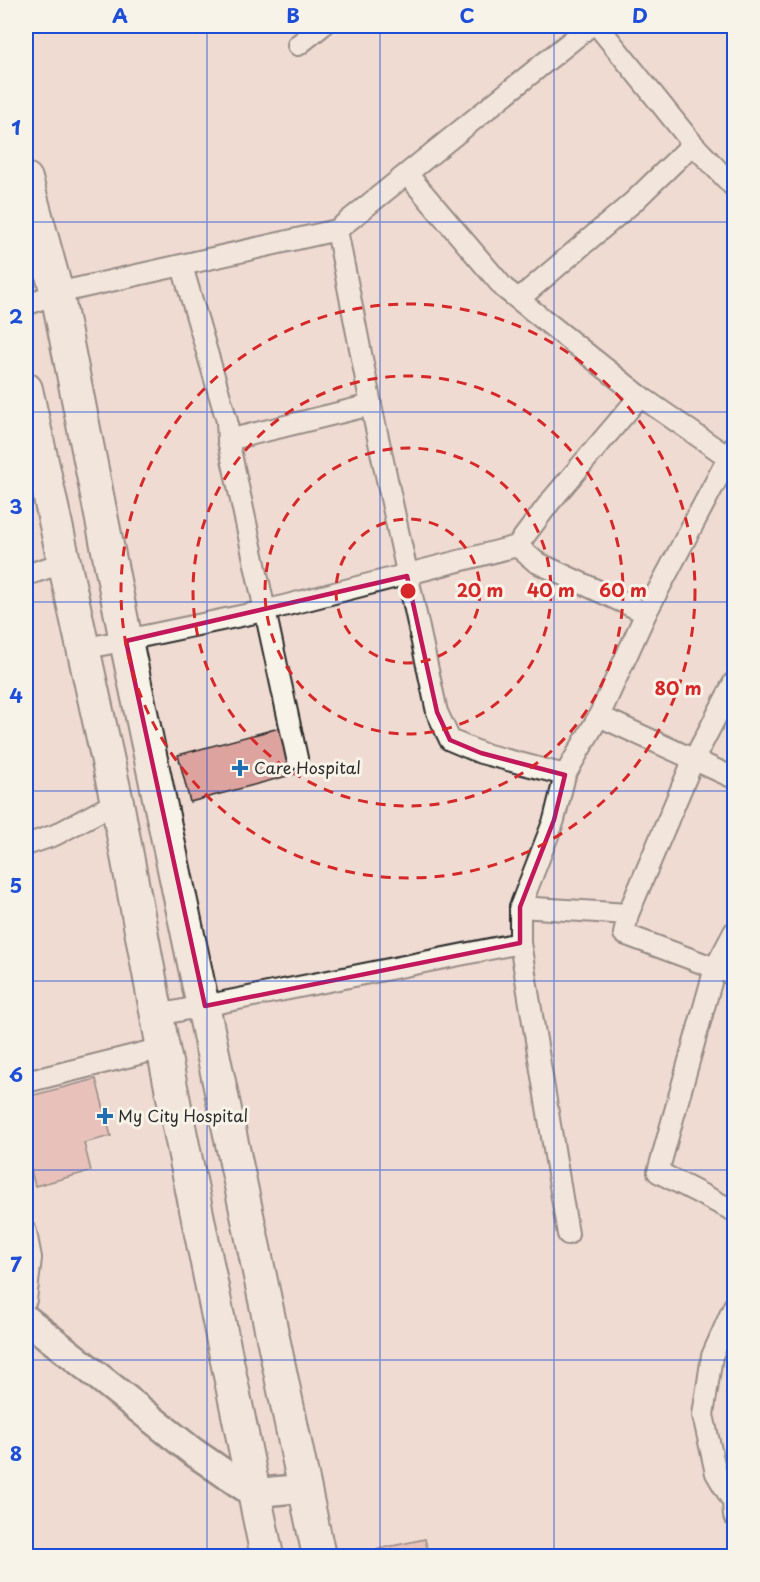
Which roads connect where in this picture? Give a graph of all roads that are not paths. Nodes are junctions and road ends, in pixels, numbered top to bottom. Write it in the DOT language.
graph roads {
  1 [pos="322,26"];
  2 [pos="590,26"];
  3 [pos="598,26"];
  4 [pos="298,45"];
  5 [pos="693,144"];
  6 [pos="407,174"];
  7 [pos="26,179"];
  8 [pos="735,187"];
  9 [pos="337,231"];
  10 [pos="182,266"];
  11 [pos="57,293"];
  12 [pos="520,298"];
  13 [pos="26,305"];
  14 [pos="26,389"];
  15 [pos="640,396"];
  16 [pos="371,405"];
  17 [pos="228,440"];
  18 [pos="731,452"];
  19 [pos="518,546"];
  20 [pos="63,563"];
  21 [pos="26,575"];
  22 [pos="407,576"];
  23 [pos="264,611"];
  24 [pos="646,613"];
  25 [pos="126,641"];
  26 [pos="83,649"];
  27 [pos="735,682"];
  28 [pos="599,716"];
  29 [pos="297,758"];
  30 [pos="693,761"];
  31 [pos="565,775"];
  32 [pos="735,778"];
  33 [pos="117,802"];
  34 [pos="26,845"];
  35 [pos="520,907"];
  36 [pos="628,914"];
  37 [pos="735,932"];
  38 [pos="520,943"];
  39 [pos="715,968"];
  40 [pos="735,975"];
  41 [pos="205,1006"];
  42 [pos="158,1015"];
  43 [pos="163,1048"];
  44 [pos="26,1082"];
  45 [pos="735,1211"];
  46 [pos="26,1232"];
  47 [pos="568,1234"];
  48 [pos="26,1300"];
  49 [pos="735,1306"];
  50 [pos="26,1319"];
  51 [pos="305,1488"];
  52 [pos="253,1493"];
  53 [pos="734,1507"];
  54 [pos="267,1557"];
  55 [pos="319,1557"];
  1 -- 4 [label="street"];
  2 -- 6 [label="street"];
  3 -- 5 [label="street"];
  5 -- 8 [label="street"];
  5 -- 12 [label="street"];
  6 -- 9 [label="street"];
  6 -- 12 [label="street"];
  7 -- 11 [label="main road"];
  9 -- 10 [label="street"];
  9 -- 16 [label="street"];
  10 -- 11 [label="street"];
  10 -- 17 [label="street"];
  11 -- 13 [label="street"];
  11 -- 25 [label="main road"];
  12 -- 15 [label="street"];
  14 -- 20 [label="main road"];
  15 -- 18 [label="street"];
  15 -- 19 [label="street"];
  16 -- 17 [label="street"];
  16 -- 22 [label="street"];
  17 -- 23 [label="street"];
  18 -- 24 [label="street"];
  19 -- 22 [label="street"];
  19 -- 24 [label="street"];
  20 -- 21 [label="street"];
  20 -- 26 [label="main road"];
  22 -- 23 [label="street"];
  22 -- 31 [label="street"];
  23 -- 25 [label="street"];
  23 -- 29 [label="street"];
  24 -- 28 [label="street"];
  25 -- 26 [label="street"];
  25 -- 41 [label="main road"];
  26 -- 33 [label="main road"];
  27 -- 30 [label="street"];
  28 -- 30 [label="street"];
  28 -- 31 [label="street"];
  30 -- 32 [label="street"];
  30 -- 36 [label="street"];
  31 -- 35 [label="street"];
  33 -- 34 [label="street"];
  33 -- 42 [label="main road"];
  35 -- 36 [label="street"];
  35 -- 38 [label="street"];
  36 -- 39 [label="street"];
  37 -- 39 [label="street"];
  38 -- 41 [label="street"];
  38 -- 47 [label="street"];
  39 -- 40 [label="street"];
  39 -- 45 [label="street"];
  41 -- 42 [label="street"];
  41 -- 51 [label="main road"];
  42 -- 43 [label="main road"];
  43 -- 44 [label="street"];
  43 -- 52 [label="main road"];
  46 -- 48 [label="street"];
  49 -- 53 [label="street"];
  50 -- 52 [label="street"];
  51 -- 52 [label="street"];
  51 -- 55 [label="main road"];
  52 -- 54 [label="main road"];
}
